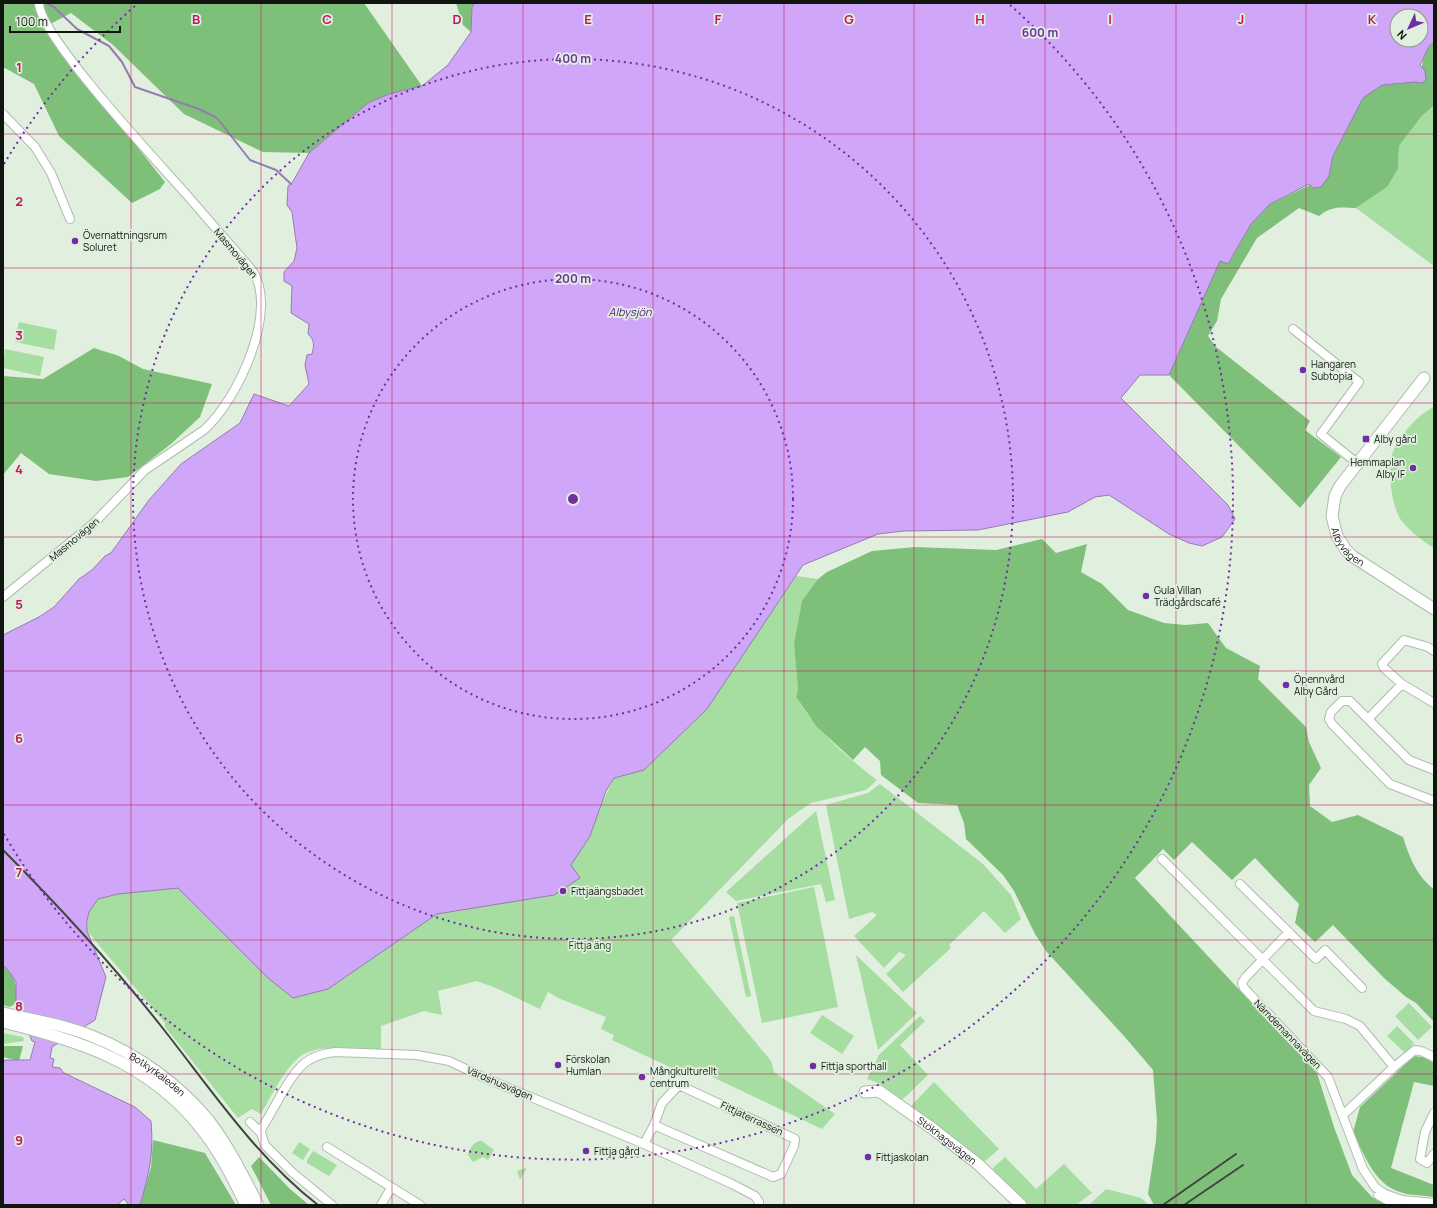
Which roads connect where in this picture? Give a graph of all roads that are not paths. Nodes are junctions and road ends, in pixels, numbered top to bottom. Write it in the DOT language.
graph roads {
  1 [pos="39,3"];
  2 [pos="3,114"];
  3 [pos="70,219"];
  4 [pos="1293,329"];
  5 [pos="1424,378"];
  6 [pos="1357,463"];
  7 [pos="3,597"];
  8 [pos="1434,609"];
  9 [pos="1434,651"];
  10 [pos="1402,684"];
  11 [pos="1434,702"];
  12 [pos="1368,719"];
  13 [pos="1434,770"];
  14 [pos="1434,801"];
  15 [pos="1162,859"];
  16 [pos="1240,884"];
  17 [pos="1289,932"];
  18 [pos="1263,960"];
  19 [pos="1362,988"];
  20 [pos="7,1018"];
  21 [pos="93,1042"];
  22 [pos="1434,1057"];
  23 [pos="1394,1067"];
  24 [pos="865,1092"];
  25 [pos="1434,1113"];
  26 [pos="1343,1115"];
  27 [pos="250,1122"];
  28 [pos="654,1125"];
  29 [pos="261,1133"];
  30 [pos="1351,1137"];
  31 [pos="644,1144"];
  32 [pos="327,1147"];
  33 [pos="1434,1154"];
  34 [pos="391,1188"];
  35 [pos="759,1202"];
  36 [pos="1431,1203"];
  37 [pos="246,1205"];
  38 [pos="258,1205"];
  39 [pos="332,1205"];
  40 [pos="381,1205"];
  41 [pos="420,1205"];
  42 [pos="1021,1205"];
  43 [pos="1396,1205"];
  44 [pos="1419,1205"];
  1 -- 7 [label="street, Masmovägen"];
  2 -- 3 [label="street"];
  4 -- 6 [label="street"];
  5 -- 6 [label="main road, Albyvägen"];
  6 -- 8 [label="main road, Albyvägen"];
  9 -- 10 [label="street"];
  10 -- 11 [label="street"];
  10 -- 12 [label="street"];
  12 -- 13 [label="street"];
  12 -- 14 [label="street"];
  15 -- 18 [label="street"];
  16 -- 17 [label="street"];
  17 -- 18 [label="street, Nämdemannavägen"];
  17 -- 19 [label="street"];
  18 -- 23 [label="street"];
  18 -- 26 [label="street, Nämdemannavägen"];
  20 -- 21 [label="main road, Botkyrkaleden"];
  21 -- 37 [label="main road, Botkyrkaleden"];
  21 -- 38 [label="main road, Botkyrkaleden"];
  22 -- 23 [label="street"];
  23 -- 26 [label="street"];
  24 -- 42 [label="main road, Stökhagsvägen"];
  25 -- 33 [label="street"];
  26 -- 30 [label="street, Nämdemannavägen"];
  27 -- 29 [label="street"];
  28 -- 28 [label="street, Fittjaterrassen"];
  28 -- 31 [label="street, Fittjaterrassen"];
  29 -- 31 [label="street, Värdshusvägen"];
  29 -- 39 [label="street"];
  30 -- 36 [label="street, Nämdemannavägen"];
  30 -- 43 [label="street, Nämdemannavägen"];
  31 -- 35 [label="street, Värdshusvägen"];
  32 -- 34 [label="street"];
  34 -- 40 [label="street"];
  34 -- 41 [label="street"];
  36 -- 44 [label="street, Nämdemannavägen"];
}
